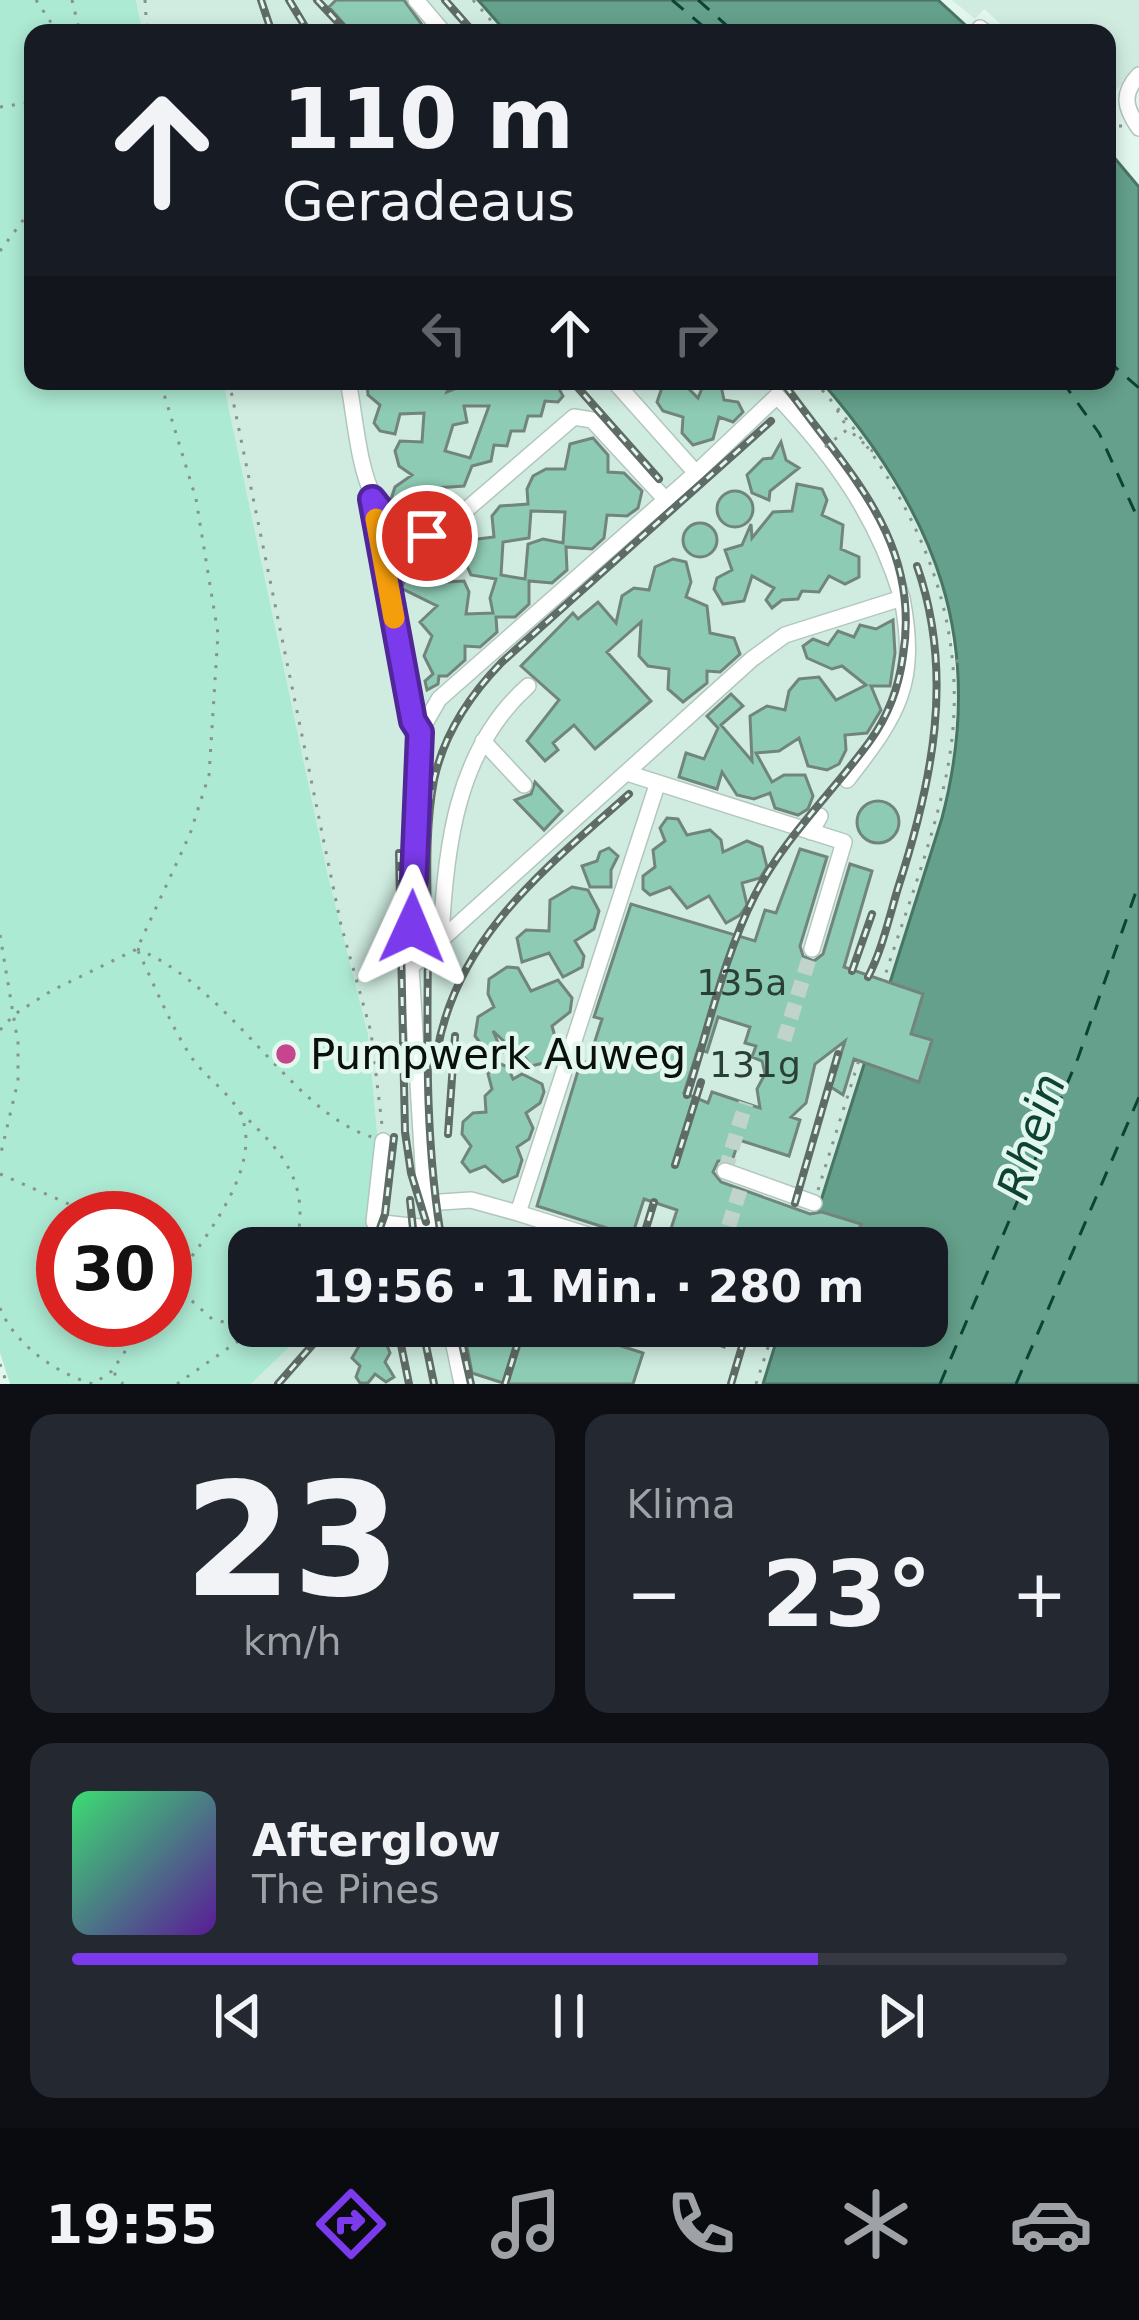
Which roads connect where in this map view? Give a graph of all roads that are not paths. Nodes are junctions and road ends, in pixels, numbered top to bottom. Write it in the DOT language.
graph roads {
  1 [pos="416,0"];
  2 [pos="436,24"];
  3 [pos="1139,75"];
  4 [pos="1139,128"];
  5 [pos="350,390"];
  6 [pos="622,390"];
  7 [pos="697,472"];
  8 [pos="372,499"];
  9 [pos="665,500"];
  10 [pos="902,598"];
  11 [pos="528,686"];
  12 [pos="420,732"];
  13 [pos="483,741"];
  14 [pos="627,773"];
  15 [pos="847,781"];
  16 [pos="524,785"];
  17 [pos="657,785"];
  18 [pos="820,816"];
  19 [pos="811,832"];
  20 [pos="441,939"];
  21 [pos="812,949"];
  22 [pos="411,967"];
  23 [pos="383,1141"];
  24 [pos="725,1171"];
  25 [pos="426,1203"];
  26 [pos="814,1203"];
  27 [pos="518,1213"];
  28 [pos="421,1227"];
  29 [pos="430,1227"];
  30 [pos="562,1227"];
  31 [pos="454,1347"];
  32 [pos="462,1384"];
  1 -- 2 [label="street"];
  3 -- 4 [label="street"];
  5 -- 8 [label="street"];
  6 -- 7 [label="street"];
  7 -- 9 [label="street"];
  7 -- 10 [label="street"];
  8 -- 9 [label="street"];
  8 -- 12 [label="street"];
  9 -- 12 [label="street"];
  10 -- 14 [label="street"];
  10 -- 15 [label="street"];
  11 -- 13 [label="street"];
  12 -- 22 [label="street"];
  13 -- 16 [label="street"];
  13 -- 20 [label="street"];
  14 -- 17 [label="street"];
  14 -- 20 [label="street"];
  17 -- 19 [label="street"];
  17 -- 27 [label="street"];
  18 -- 19 [label="street"];
  19 -- 21 [label="street"];
  20 -- 22 [label="street"];
  22 -- 25 [label="street"];
  23 -- 28 [label="street"];
  24 -- 26 [label="street"];
  25 -- 27 [label="street"];
  25 -- 29 [label="street"];
  27 -- 30 [label="street"];
  31 -- 32 [label="street"];
}
